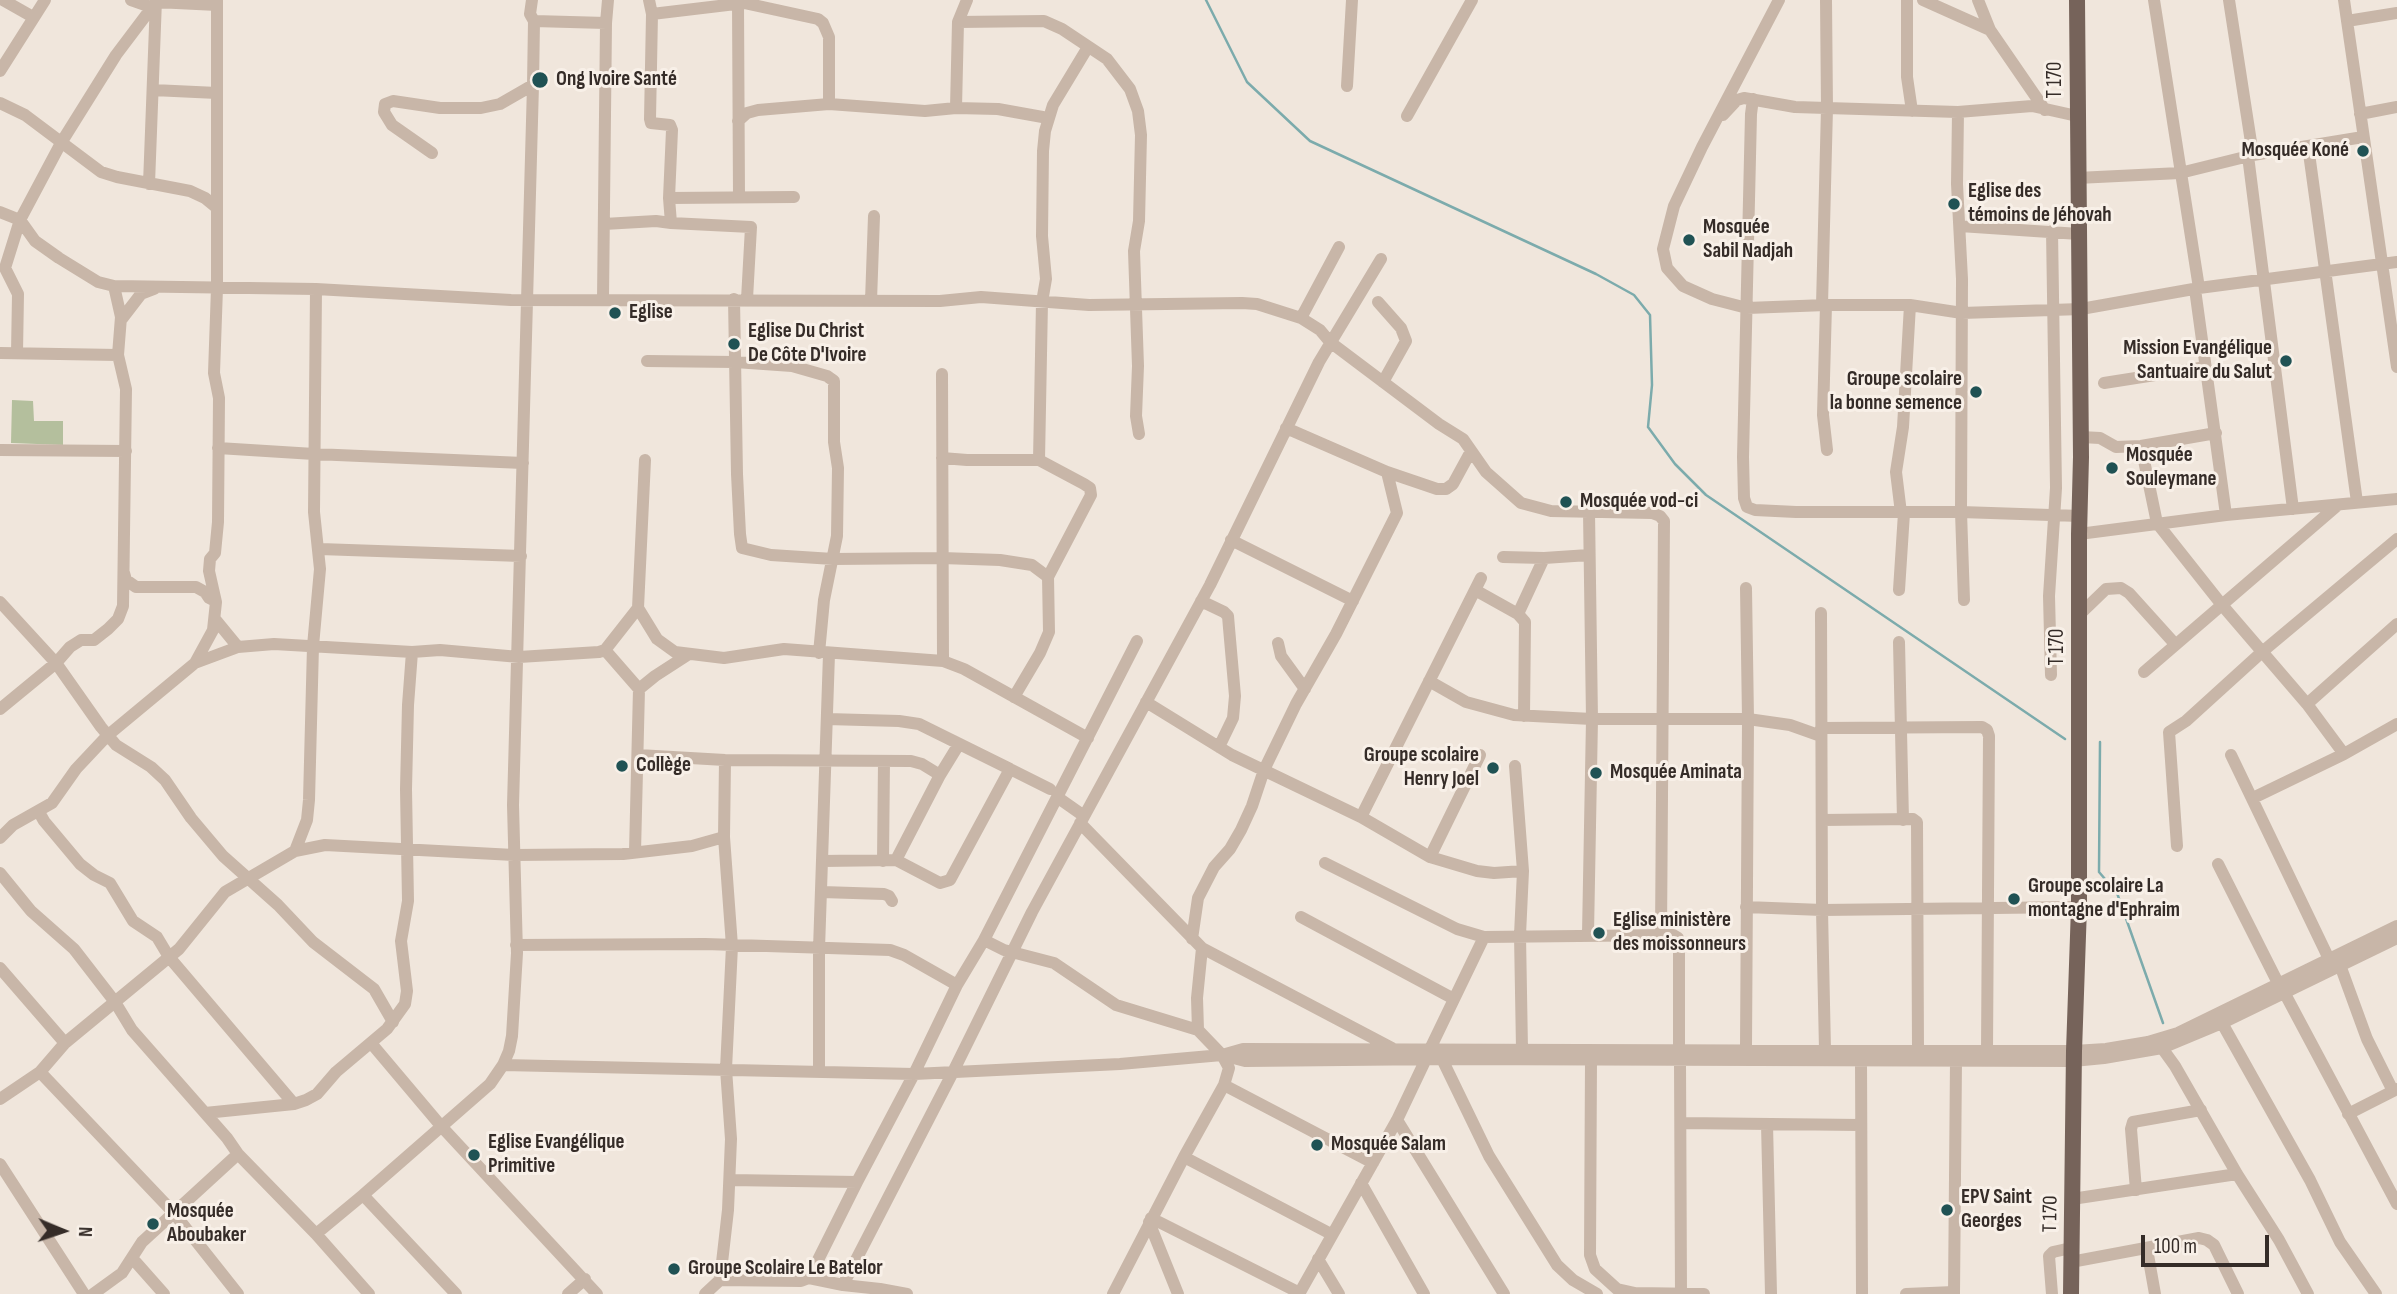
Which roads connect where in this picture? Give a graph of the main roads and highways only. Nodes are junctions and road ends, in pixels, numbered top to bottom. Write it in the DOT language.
graph roads {
  1 [pos="2077,0"];
  2 [pos="2071,1294"];
  1 -- 2 [label="main road, T 170"];
}
